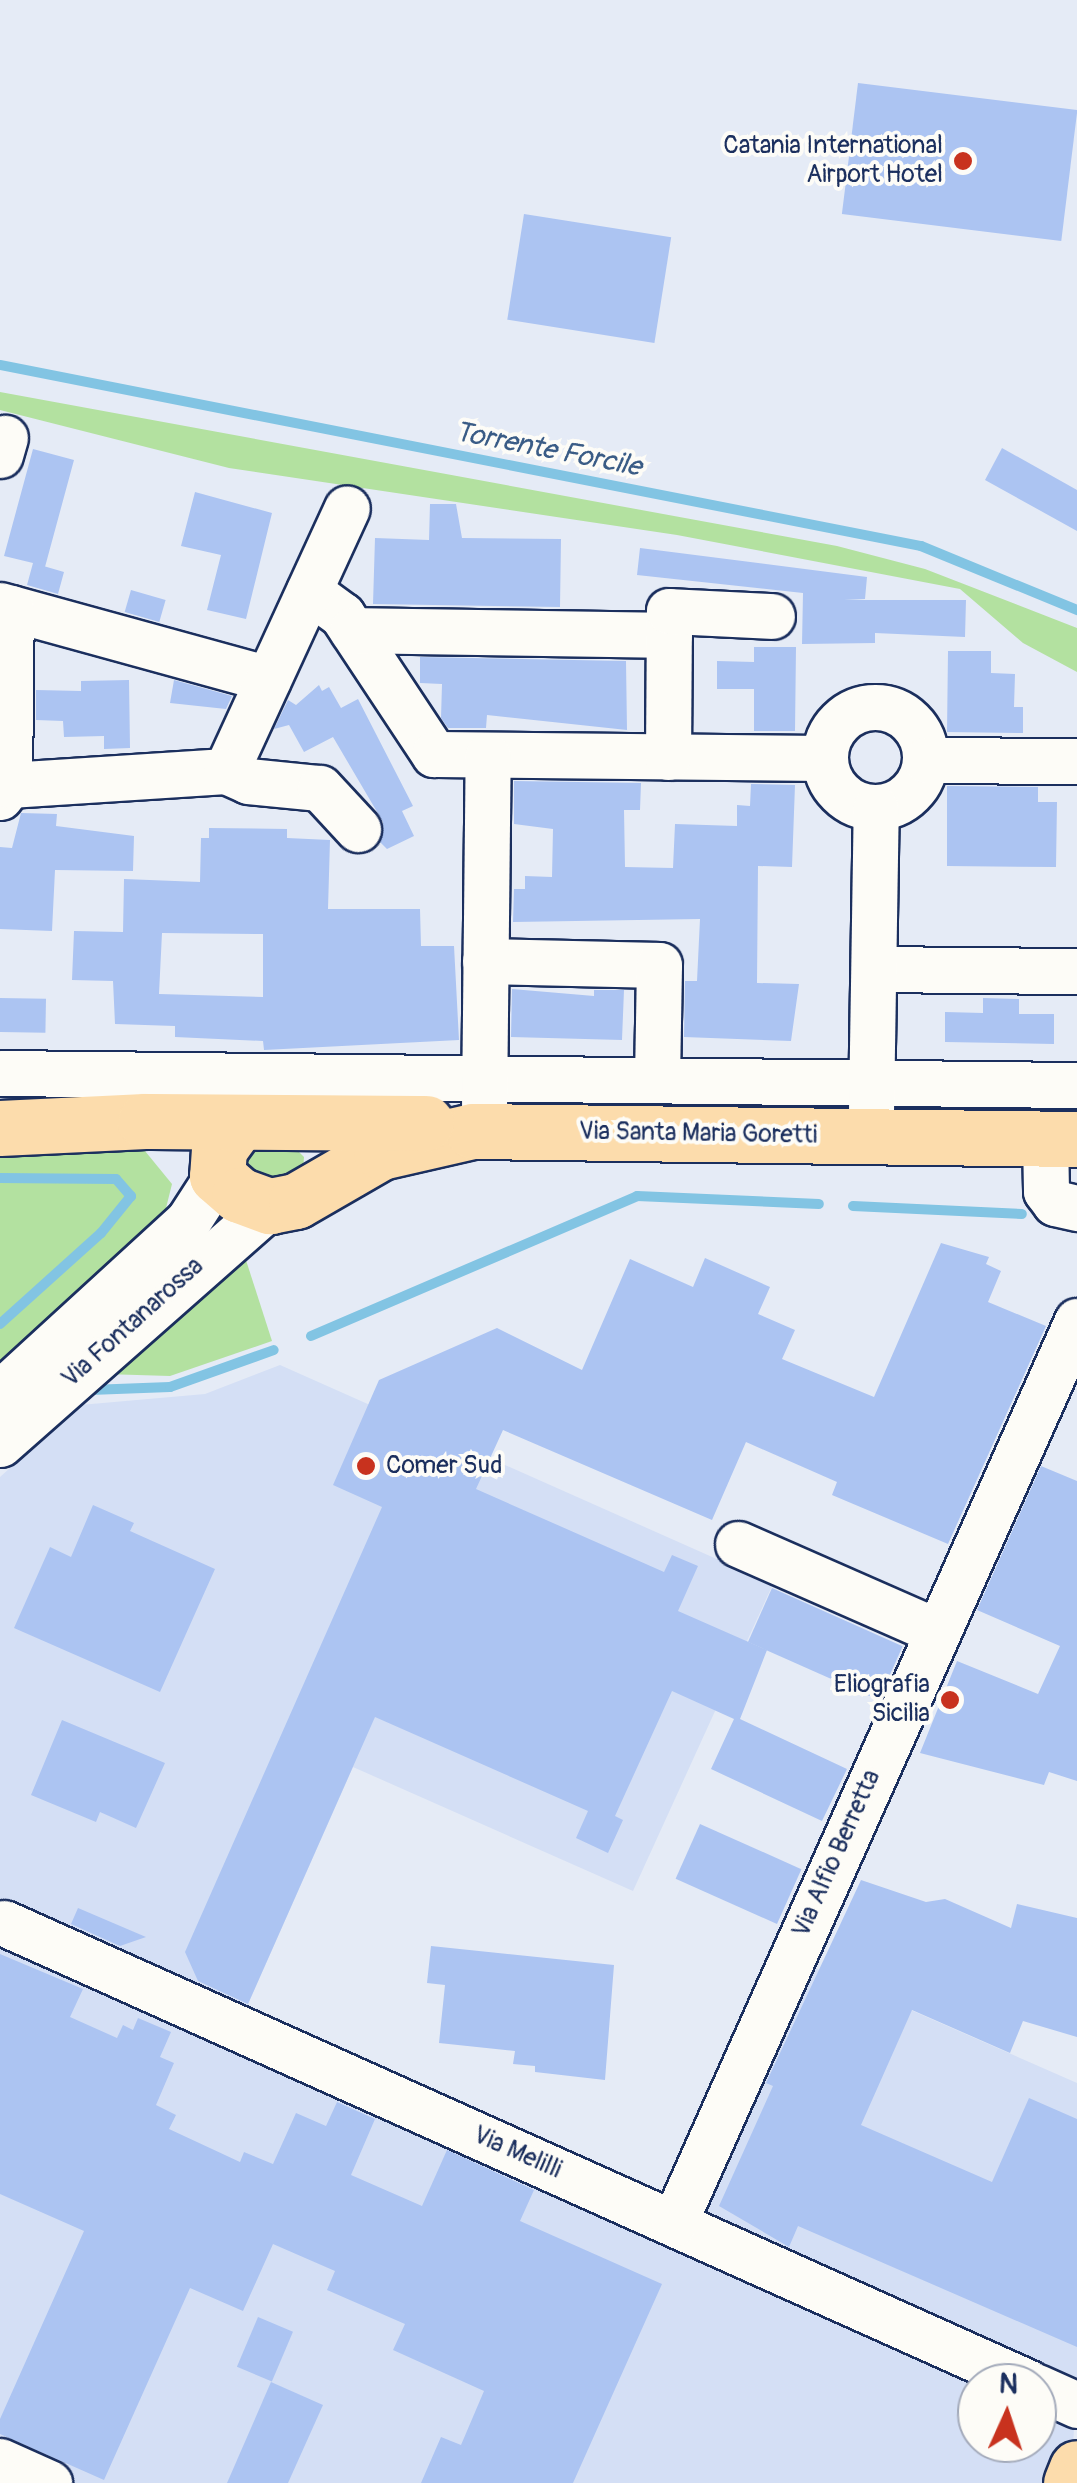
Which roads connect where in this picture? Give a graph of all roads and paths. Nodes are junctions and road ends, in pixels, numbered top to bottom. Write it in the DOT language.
graph roads {
  1 [pos="347,508"];
  2 [pos="309,592"];
  3 [pos="5,606"];
  4 [pos="772,616"];
  5 [pos="352,630"];
  6 [pos="669,634"];
  7 [pos="268,679"];
  8 [pos="488,756"];
  9 [pos="668,757"];
  10 [pos="825,758"];
  11 [pos="926,760"];
  12 [pos="1077,760"];
  13 [pos="226,770"];
  14 [pos="4,791"];
  15 [pos="876,808"];
  16 [pos="358,829"];
  17 [pos="485,962"];
  18 [pos="874,969"];
  19 [pos="1077,971"];
  20 [pos="6,1073"];
  21 [pos="657,1080"];
  22 [pos="872,1082"];
  23 [pos="1077,1085"];
  24 [pos="480,1113"];
  25 [pos="238,1123"];
  26 [pos="302,1123"];
  27 [pos="23,1128"];
  28 [pos="871,1136"];
  29 [pos="1061,1139"];
  30 [pos="216,1174"];
  31 [pos="327,1179"];
  32 [pos="270,1206"];
  33 [pos="1077,1208"];
  34 [pos="1077,1322"];
  35 [pos="0,1393"];
  36 [pos="0,1444"];
  37 [pos="738,1544"];
  38 [pos="936,1631"];
  39 [pos="4,1923"];
  40 [pos="674,2223"];
  41 [pos="985,2363"];
  42 [pos="0,2461"];
  43 [pos="1077,2468"];
  44 [pos="49,2483"];
  45 [pos="1071,2483"];
  1 -- 2 [label="street"];
  2 -- 5 [label="street"];
  2 -- 7 [label="street"];
  3 -- 7 [label="street"];
  3 -- 14 [label="street"];
  4 -- 6 [label="street"];
  5 -- 6 [label="street"];
  5 -- 8 [label="street"];
  6 -- 9 [label="street"];
  7 -- 13 [label="street"];
  8 -- 9 [label="street"];
  8 -- 17 [label="street"];
  9 -- 10 [label="street"];
  10 -- 11 [label="street"];
  10 -- 15 [label="street"];
  11 -- 12 [label="street"];
  11 -- 15 [label="street"];
  13 -- 14 [label="street"];
  13 -- 16 [label="street"];
  15 -- 18 [label="street"];
  17 -- 21 [label="street"];
  17 -- 24 [label="street"];
  18 -- 19 [label="street"];
  18 -- 22 [label="street"];
  20 -- 24 [label="street"];
  20 -- 27 [label="street"];
  21 -- 22 [label="street"];
  21 -- 24 [label="street"];
  22 -- 23 [label="street"];
  22 -- 28 [label="street"];
  24 -- 26 [label="main road"];
  24 -- 28 [label="main road, Via Santa Maria Goretti"];
  24 -- 31 [label="main road, Via Santa Maria Goretti"];
  25 -- 26 [label="main road"];
  25 -- 27 [label="main road"];
  25 -- 30 [label="main road"];
  26 -- 31 [label="main road"];
  27 -- 30 [label="main road"];
  28 -- 29 [label="main road, Via Santa Maria Goretti"];
  29 -- 33 [label="street"];
  30 -- 32 [label="main road"];
  30 -- 35 [label="street, Via Fontanarossa"];
  31 -- 32 [label="main road"];
  32 -- 36 [label="street, Via Fontanarossa"];
  34 -- 38 [label="street, Via Alfio Berretta"];
  37 -- 38 [label="street"];
  38 -- 40 [label="street, Via Alfio Berretta"];
  39 -- 40 [label="street, Via Melilli"];
  40 -- 41 [label="street, Via Melilli"];
  42 -- 44 [label="street"];
  43 -- 45 [label="main road"];
}
